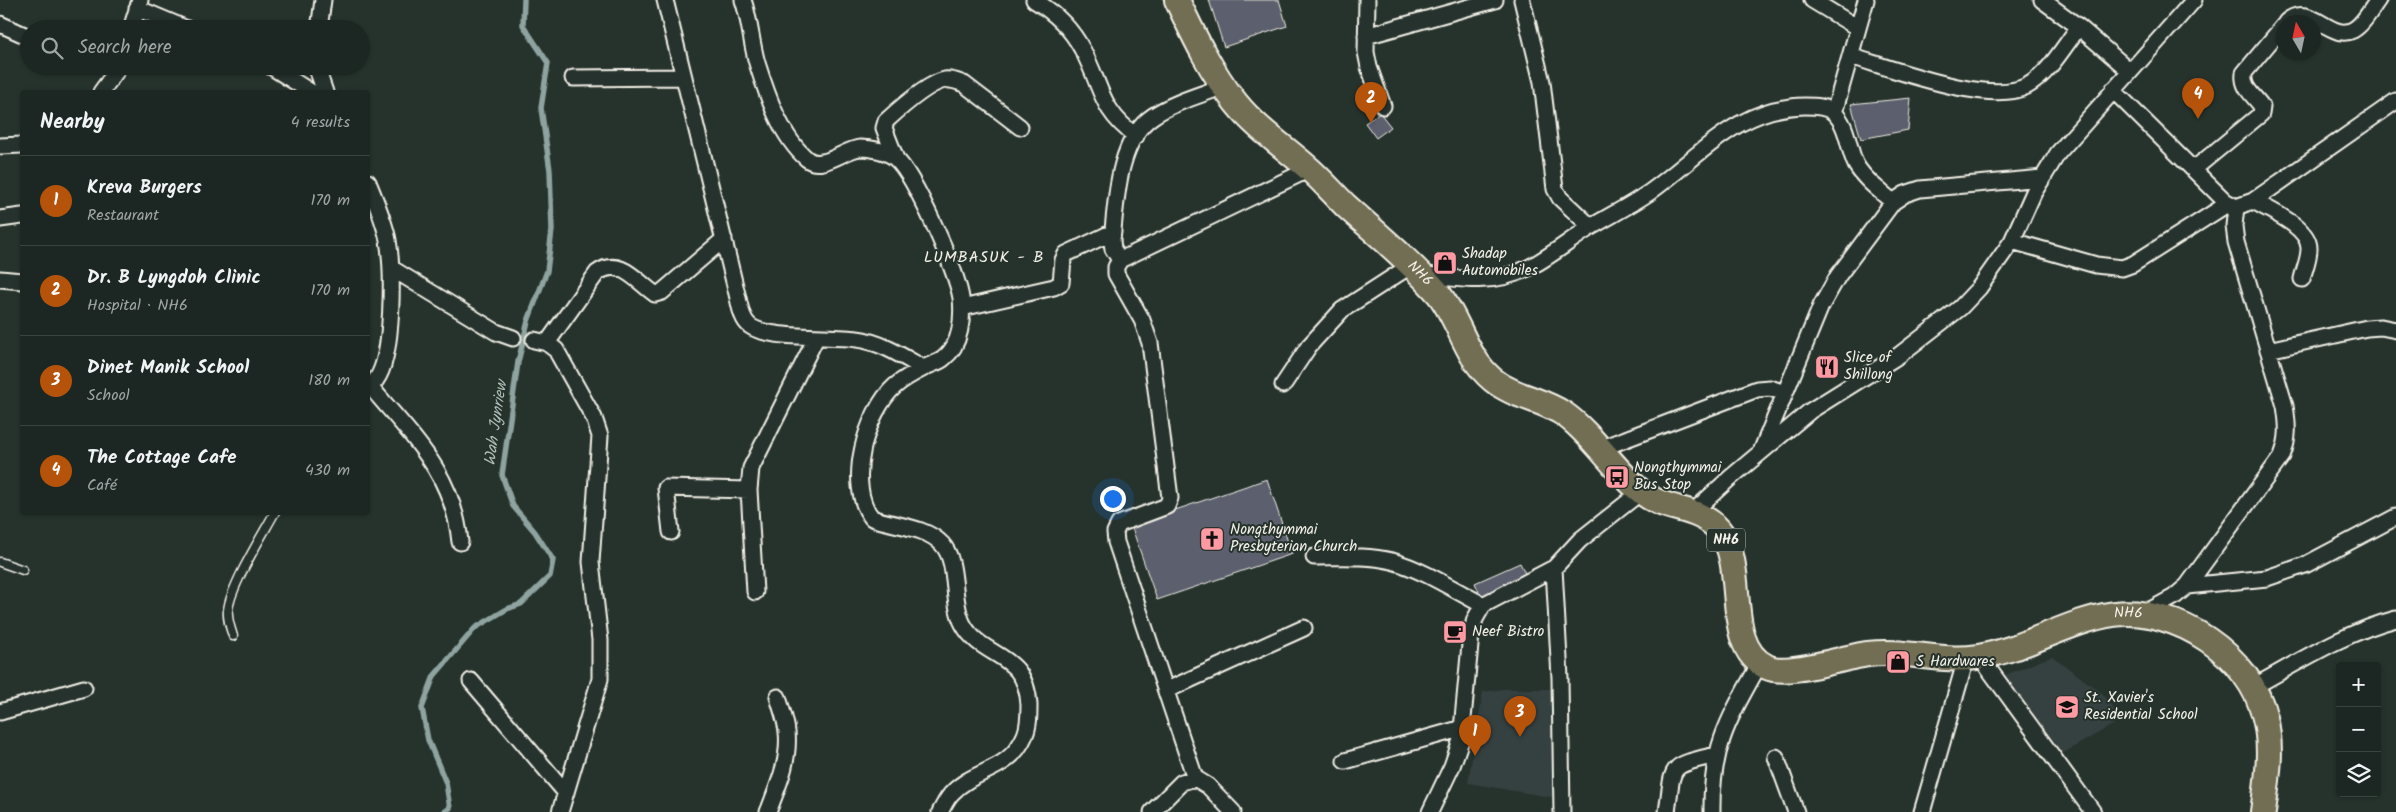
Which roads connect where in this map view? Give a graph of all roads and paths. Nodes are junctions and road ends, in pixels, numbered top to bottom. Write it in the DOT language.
graph roads {
  1 [pos="665,0"];
  2 [pos="743,0"];
  3 [pos="1034,0"];
  4 [pos="1177,0"];
  5 [pos="1367,0"];
  6 [pos="1495,0"];
  7 [pos="1522,0"];
  8 [pos="1812,0"];
  9 [pos="1866,0"];
  10 [pos="2042,0"];
  11 [pos="2194,0"];
  12 [pos="2378,0"];
  13 [pos="321,1"];
  14 [pos="139,4"];
  15 [pos="134,20"];
  16 [pos="170,20"];
  17 [pos="320,20"];
  18 [pos="2321,22"];
  19 [pos="0,24"];
  20 [pos="2079,27"];
  21 [pos="1858,28"];
  22 [pos="20,33"];
  23 [pos="2276,35"];
  24 [pos="1366,36"];
  25 [pos="1850,56"];
  26 [pos="2130,71"];
  27 [pos="115,75"];
  28 [pos="284,75"];
  29 [pos="319,75"];
  30 [pos="683,77"];
  31 [pos="573,78"];
  32 [pos="1224,86"];
  33 [pos="106,90"];
  34 [pos="308,90"];
  35 [pos="324,90"];
  36 [pos="2113,90"];
  37 [pos="2396,101"];
  38 [pos="1382,106"];
  39 [pos="1834,113"];
  40 [pos="1020,127"];
  41 [pos="1136,136"];
  42 [pos="20,145"];
  43 [pos="0,146"];
  44 [pos="896,159"];
  45 [pos="1310,169"];
  46 [pos="2194,169"];
  47 [pos="2042,178"];
  48 [pos="370,188"];
  49 [pos="2253,200"];
  50 [pos="1893,202"];
  51 [pos="2232,205"];
  52 [pos="20,216"];
  53 [pos="0,219"];
  54 [pos="1591,227"];
  55 [pos="1113,232"];
  56 [pos="724,239"];
  57 [pos="2012,241"];
  58 [pos="1120,260"];
  59 [pos="391,268"];
  60 [pos="1414,270"];
  61 [pos="0,279"];
  62 [pos="2302,279"];
  63 [pos="20,281"];
  64 [pos="962,308"];
  65 [pos="2396,330"];
  66 [pos="513,338"];
  67 [pos="816,338"];
  68 [pos="2268,350"];
  69 [pos="923,368"];
  70 [pos="1283,385"];
  71 [pos="370,386"];
  72 [pos="370,388"];
  73 [pos="1785,393"];
  74 [pos="1602,448"];
  75 [pos="1761,452"];
  76 [pos="749,490"];
  77 [pos="1642,491"];
  78 [pos="1694,512"];
  79 [pos="273,515"];
  80 [pos="2396,517"];
  81 [pos="672,532"];
  82 [pos="460,542"];
  83 [pos="1314,557"];
  84 [pos="0,562"];
  85 [pos="1554,568"];
  86 [pos="23,570"];
  87 [pos="2186,586"];
  88 [pos="755,592"];
  89 [pos="1483,605"];
  90 [pos="2143,614"];
  91 [pos="2396,619"];
  92 [pos="1304,628"];
  93 [pos="233,636"];
  94 [pos="1973,658"];
  95 [pos="1760,663"];
  96 [pos="471,681"];
  97 [pos="2253,687"];
  98 [pos="84,688"];
  99 [pos="1167,690"];
  100 [pos="778,698"];
  101 [pos="0,712"];
  102 [pos="1463,728"];
  103 [pos="1716,755"];
  104 [pos="1776,757"];
  105 [pos="1344,761"];
  106 [pos="1194,778"];
  107 [pos="566,793"];
  108 [pos="560,812"];
  109 [pos="768,812"];
  110 [pos="940,812"];
  111 [pos="1152,812"];
  112 [pos="1232,812"];
  113 [pos="1430,812"];
  114 [pos="1562,812"];
  115 [pos="1667,812"];
  116 [pos="1712,812"];
  117 [pos="1796,812"];
  118 [pos="1922,812"];
  119 [pos="2093,812"];
  120 [pos="2263,812"];
  1 -- 30 [label="street"];
  2 -- 44 [label="street"];
  3 -- 41 [label="street"];
  4 -- 32 [label="highway, NH6 / NH6"];
  5 -- 24 [label="street"];
  6 -- 24 [label="street"];
  7 -- 54 [label="street"];
  8 -- 21 [label="street"];
  9 -- 21 [label="street"];
  10 -- 20 [label="street"];
  11 -- 26 [label="street"];
  12 -- 18 [label="street"];
  13 -- 17 [label="street"];
  14 -- 15 [label="street"];
  14 -- 16 [label="street"];
  19 -- 22 [label="street"];
  20 -- 25 [label="street"];
  20 -- 26 [label="street"];
  21 -- 25 [label="street"];
  23 -- 46 [label="street"];
  24 -- 38 [label="street"];
  25 -- 39 [label="street"];
  26 -- 36 [label="street"];
  27 -- 33 [label="street"];
  28 -- 34 [label="street"];
  29 -- 35 [label="street"];
  30 -- 31 [label="street"];
  30 -- 56 [label="street"];
  32 -- 41 [label="street"];
  32 -- 45 [label="highway, NH6 / NH6"];
  36 -- 46 [label="street"];
  36 -- 47 [label="street"];
  37 -- 49 [label="street"];
  39 -- 50 [label="street"];
  39 -- 54 [label="street"];
  40 -- 44 [label="street"];
  41 -- 55 [label="street"];
  42 -- 43 [label="street"];
  44 -- 64 [label="street"];
  45 -- 58 [label="street"];
  45 -- 60 [label="highway, NH6 / NH6"];
  46 -- 51 [label="street"];
  47 -- 50 [label="street"];
  47 -- 57 [label="street"];
  48 -- 59 [label="street"];
  49 -- 51 [label="street"];
  49 -- 62 [label="street"];
  50 -- 73 [label="street"];
  51 -- 57 [label="street"];
  51 -- 68 [label="street"];
  52 -- 53 [label="street"];
  54 -- 60 [label="street"];
  55 -- 58 [label="street"];
  55 -- 64 [label="street"];
  56 -- 67 [label="street"];
  56 -- 107 [label="street"];
  57 -- 75 [label="street"];
  58 -- 99 [label="street"];
  59 -- 66 [label="street"];
  59 -- 71 [label="street"];
  60 -- 70 [label="street"];
  60 -- 74 [label="highway, NH6 / NH6"];
  61 -- 63 [label="street"];
  64 -- 69 [label="street"];
  65 -- 68 [label="street"];
  67 -- 69 [label="street"];
  67 -- 76 [label="street"];
  68 -- 87 [label="street"];
  69 -- 110 [label="street"];
  72 -- 82 [label="street"];
  73 -- 74 [label="street"];
  73 -- 75 [label="street"];
  74 -- 77 [label="highway, NH6 / NH6"];
  75 -- 78 [label="street"];
  76 -- 81 [label="street"];
  76 -- 88 [label="street"];
  77 -- 78 [label="highway, NH6 / NH6"];
  77 -- 85 [label="street"];
  78 -- 95 [label="highway, NH6 / NH6"];
  79 -- 93 [label="lane"];
  80 -- 87 [label="street"];
  83 -- 89 [label="street"];
  84 -- 86 [label="lane"];
  85 -- 89 [label="street"];
  85 -- 114 [label="street"];
  87 -- 90 [label="street"];
  89 -- 102 [label="street"];
  90 -- 94 [label="highway, NH6 / NH6"];
  90 -- 97 [label="highway, NH6 / NH6"];
  91 -- 97 [label="street"];
  92 -- 99 [label="street"];
  94 -- 95 [label="highway, NH6 / NH6"];
  94 -- 118 [label="street"];
  94 -- 119 [label="street"];
  95 -- 103 [label="street"];
  96 -- 107 [label="street"];
  97 -- 120 [label="highway, NH6 / NH6"];
  98 -- 101 [label="street"];
  99 -- 106 [label="street"];
  100 -- 109 [label="street"];
  102 -- 105 [label="street"];
  102 -- 113 [label="street"];
  103 -- 115 [label="street"];
  103 -- 116 [label="street"];
  104 -- 117 [label="street"];
  106 -- 111 [label="street"];
  106 -- 112 [label="street"];
  107 -- 108 [label="street"];
}
